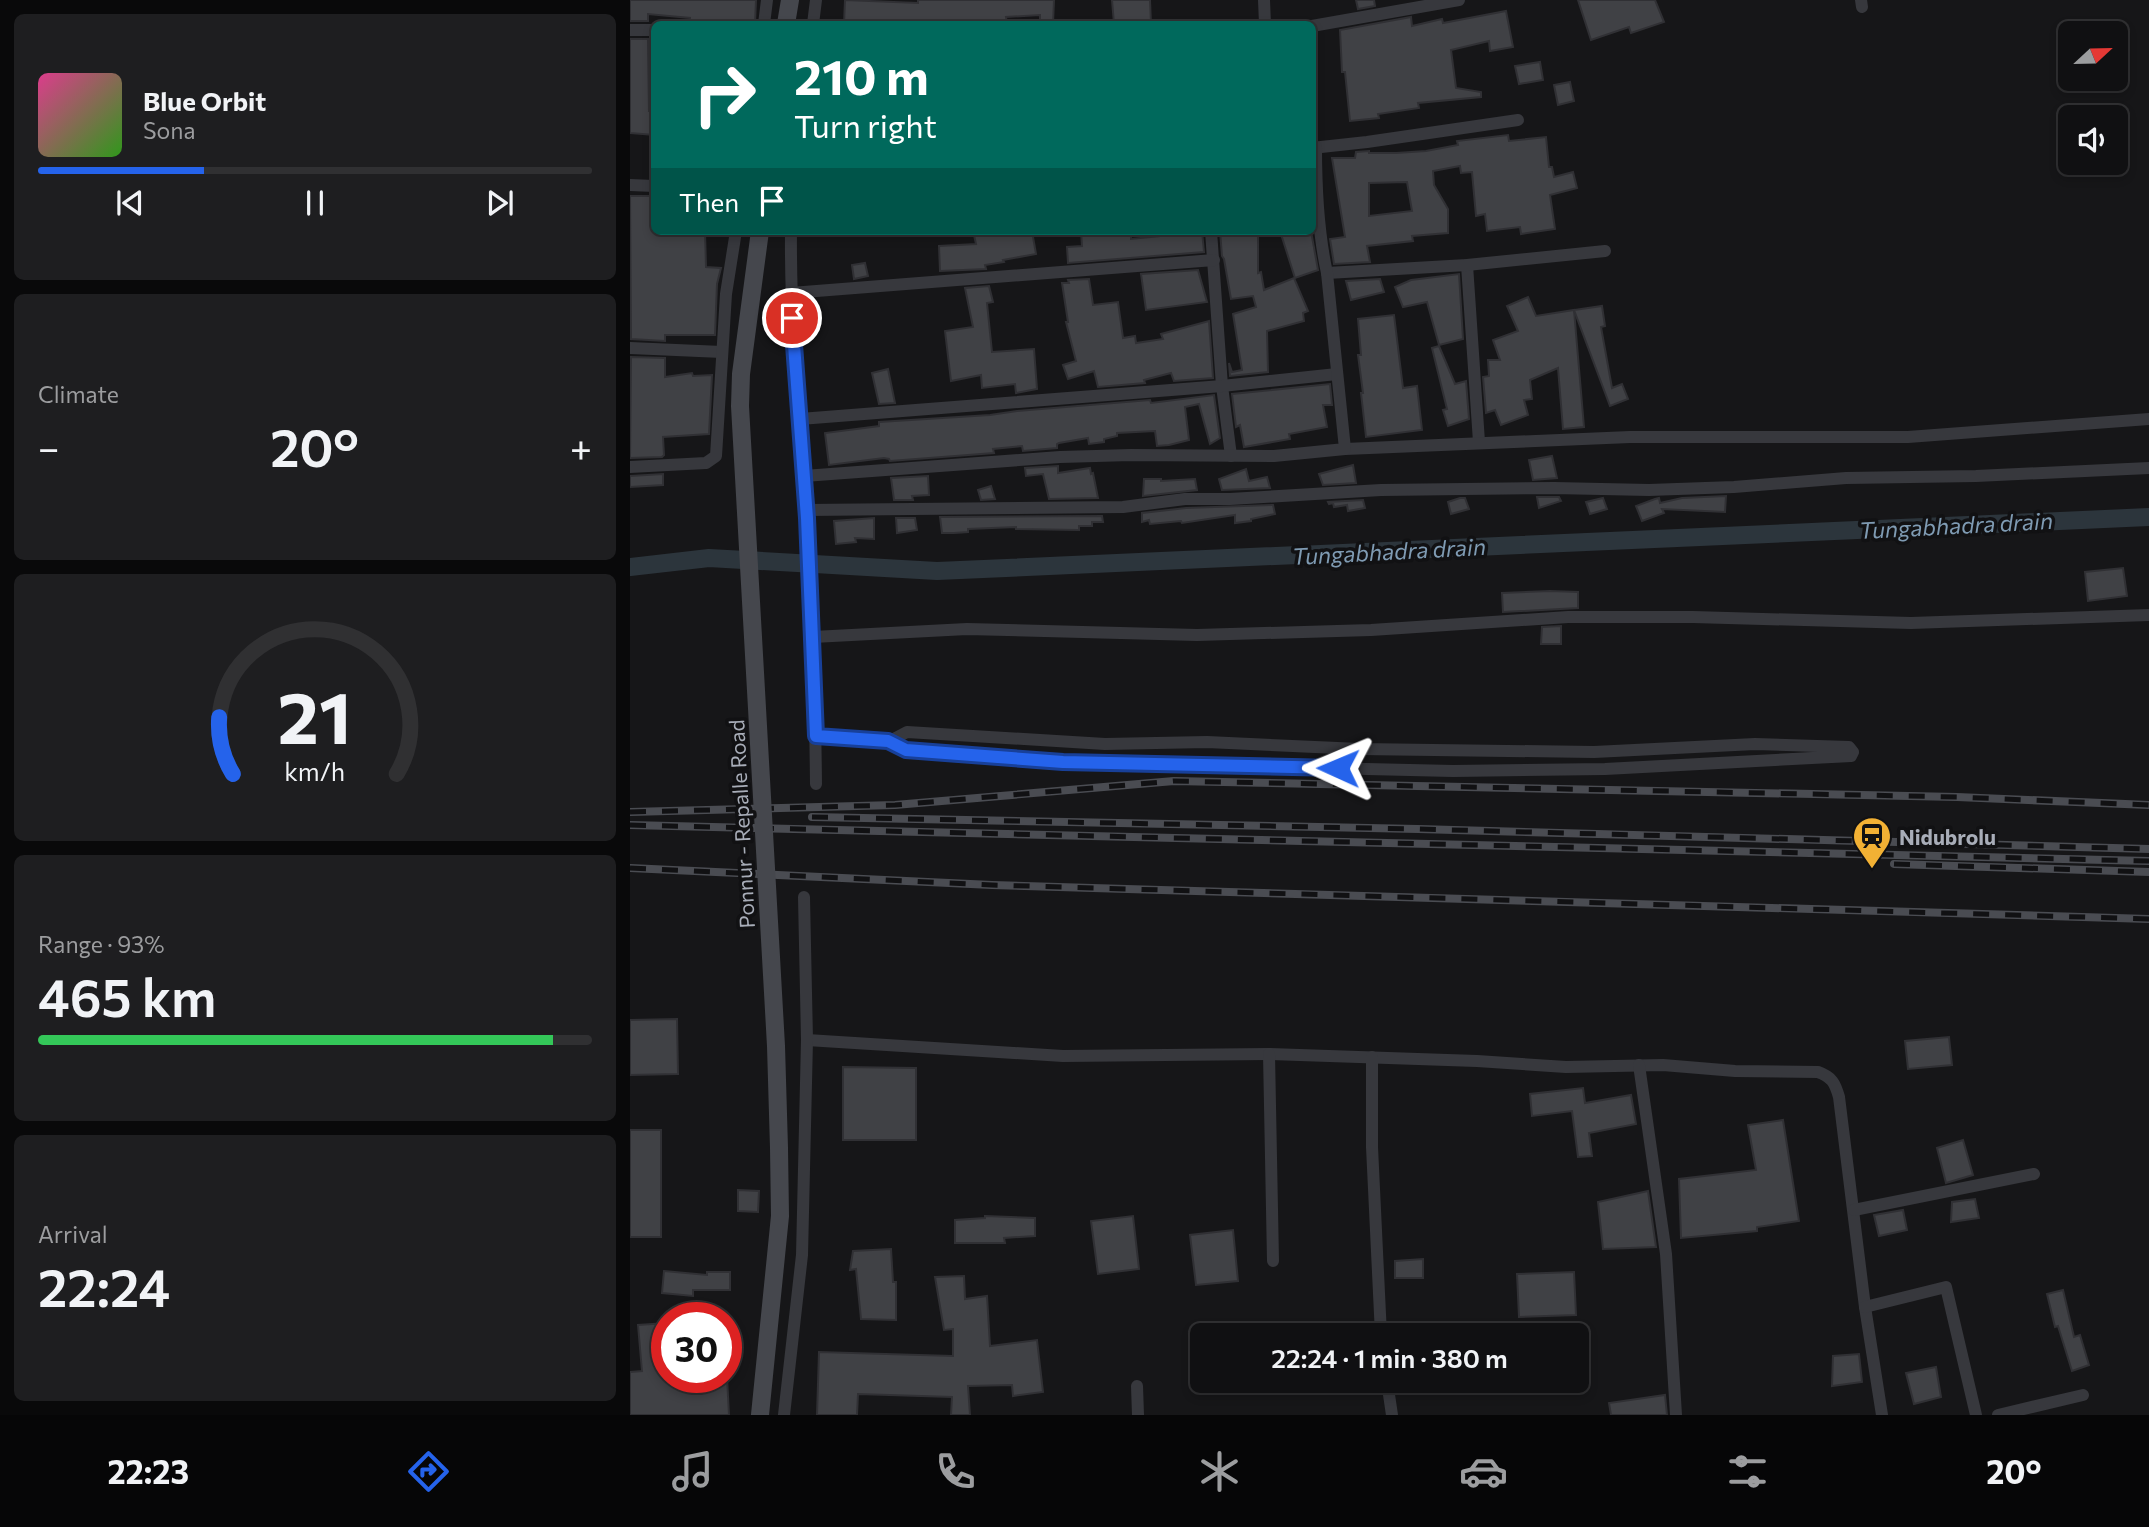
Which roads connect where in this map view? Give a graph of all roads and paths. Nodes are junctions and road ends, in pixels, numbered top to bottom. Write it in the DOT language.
graph roads {
  1 [pos="767,0"];
  2 [pos="790,0"];
  3 [pos="816,0"];
  4 [pos="1264,0"];
  5 [pos="1459,0"];
  6 [pos="764,21"];
  7 [pos="786,21"];
  8 [pos="813,21"];
  9 [pos="1265,21"];
  10 [pos="1316,25"];
  11 [pos="630,30"];
  12 [pos="651,30"];
  13 [pos="1518,120"];
  14 [pos="1316,147"];
  15 [pos="1316,174"];
  16 [pos="630,185"];
  17 [pos="651,186"];
  18 [pos="735,235"];
  19 [pos="759,235"];
  20 [pos="792,235"];
  21 [pos="1211,235"];
  22 [pos="1605,251"];
  23 [pos="1214,260"];
  24 [pos="1467,265"];
  25 [pos="1327,273"];
  26 [pos="791,292"];
  27 [pos="630,348"];
  28 [pos="722,352"];
  29 [pos="1337,374"];
  30 [pos="1222,386"];
  31 [pos="800,419"];
  32 [pos="2149,419"];
  33 [pos="1479,442"];
  34 [pos="1345,449"];
  35 [pos="1231,456"];
  36 [pos="630,467"];
  37 [pos="2149,468"];
  38 [pos="804,476"];
  39 [pos="807,514"];
  40 [pos="2149,615"];
  41 [pos="813,637"];
  42 [pos="816,736"];
  43 [pos="1046,740"];
  44 [pos="888,741"];
  45 [pos="1193,742"];
  46 [pos="1340,748"];
  47 [pos="1605,751"];
  48 [pos="1045,761"];
  49 [pos="1191,765"];
  50 [pos="1338,768"];
  51 [pos="1605,769"];
  52 [pos="816,784"];
  53 [pos="804,897"];
  54 [pos="807,1040"];
  55 [pos="1269,1054"];
  56 [pos="1372,1057"];
  57 [pos="1639,1065"];
  58 [pos="2034,1174"];
  59 [pos="1854,1210"];
  60 [pos="1273,1261"];
  61 [pos="1865,1307"];
  62 [pos="1380,1323"];
  63 [pos="1137,1386"];
  64 [pos="1389,1393"];
  65 [pos="2083,1395"];
  66 [pos="760,1415"];
  67 [pos="784,1415"];
  68 [pos="1138,1415"];
  69 [pos="1392,1415"];
  70 [pos="1675,1415"];
  71 [pos="1882,1415"];
  72 [pos="1976,1415"];
  73 [pos="1998,1415"];
  1 -- 6 [label="street"];
  2 -- 7 [label="main road"];
  3 -- 8 [label="street"];
  4 -- 9 [label="street"];
  5 -- 10 [label="street"];
  11 -- 12 [label="street"];
  13 -- 14 [label="street"];
  15 -- 25 [label="street"];
  16 -- 17 [label="street"];
  18 -- 28 [label="street"];
  19 -- 66 [label="main road, Ponnur - Repalle Road, bridge"];
  20 -- 26 [label="street"];
  21 -- 23 [label="street"];
  22 -- 24 [label="street"];
  23 -- 26 [label="street"];
  23 -- 30 [label="street"];
  24 -- 25 [label="street"];
  24 -- 33 [label="street"];
  25 -- 29 [label="street"];
  26 -- 31 [label="street"];
  27 -- 28 [label="street"];
  28 -- 36 [label="street"];
  29 -- 30 [label="street"];
  29 -- 34 [label="street"];
  30 -- 31 [label="street"];
  30 -- 35 [label="street"];
  31 -- 38 [label="street"];
  32 -- 33 [label="street"];
  33 -- 34 [label="street"];
  34 -- 35 [label="street"];
  35 -- 38 [label="street"];
  37 -- 39 [label="street"];
  38 -- 39 [label="street"];
  39 -- 41 [label="street"];
  40 -- 41 [label="street"];
  41 -- 42 [label="street"];
  42 -- 44 [label="street"];
  42 -- 52 [label="street"];
  43 -- 44 [label="street"];
  43 -- 45 [label="street"];
  43 -- 48 [label="street"];
  44 -- 48 [label="street"];
  45 -- 46 [label="street"];
  45 -- 49 [label="street"];
  46 -- 47 [label="street"];
  46 -- 50 [label="street"];
  47 -- 51 [label="street"];
  47 -- 51 [label="street"];
  48 -- 49 [label="street"];
  49 -- 50 [label="street"];
  50 -- 51 [label="street"];
  53 -- 54 [label="street"];
  54 -- 55 [label="street"];
  54 -- 67 [label="street"];
  55 -- 56 [label="street"];
  55 -- 60 [label="street"];
  56 -- 57 [label="street"];
  56 -- 62 [label="street"];
  57 -- 59 [label="street"];
  57 -- 70 [label="street"];
  58 -- 59 [label="street"];
  59 -- 61 [label="street"];
  61 -- 71 [label="street"];
  61 -- 72 [label="street"];
  63 -- 68 [label="street"];
  64 -- 69 [label="street"];
  65 -- 73 [label="street"];
}
